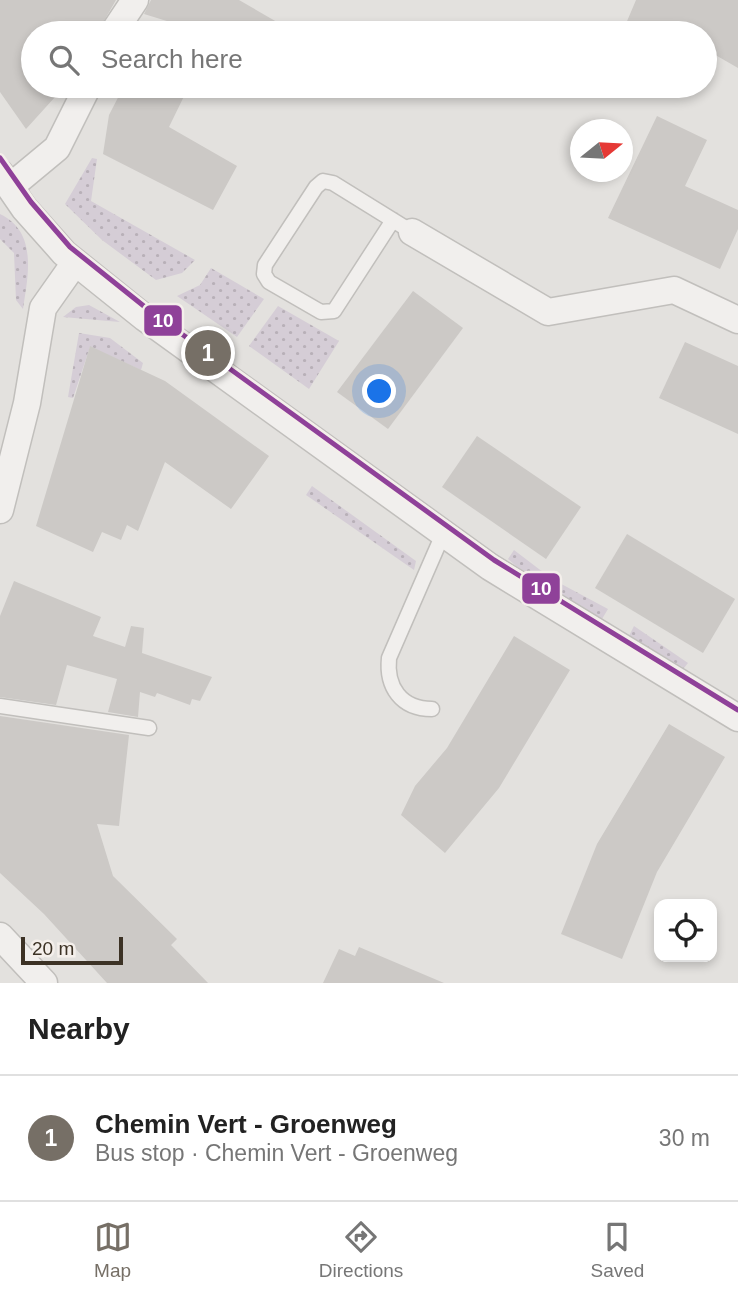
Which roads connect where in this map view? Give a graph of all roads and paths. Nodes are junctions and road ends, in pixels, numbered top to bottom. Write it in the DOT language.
graph roads {
  1 [pos="135,0"];
  2 [pos="121,21"];
  3 [pos="82,98"];
  4 [pos="5,180"];
  5 [pos="402,226"];
  6 [pos="75,264"];
  7 [pos="738,320"];
  8 [pos="0,510"];
  9 [pos="443,534"];
  10 [pos="0,706"];
  11 [pos="432,709"];
  12 [pos="738,718"];
  13 [pos="149,728"];
  14 [pos="0,936"];
  15 [pos="44,983"];
  1 -- 2 [label="street"];
  3 -- 4 [label="street"];
  4 -- 6 [label="street"];
  5 -- 5 [label="lane"];
  5 -- 7 [label="street"];
  6 -- 8 [label="street"];
  6 -- 9 [label="street"];
  9 -- 11 [label="lane"];
  9 -- 12 [label="street"];
  10 -- 13 [label="lane"];
  14 -- 15 [label="street"];
}
